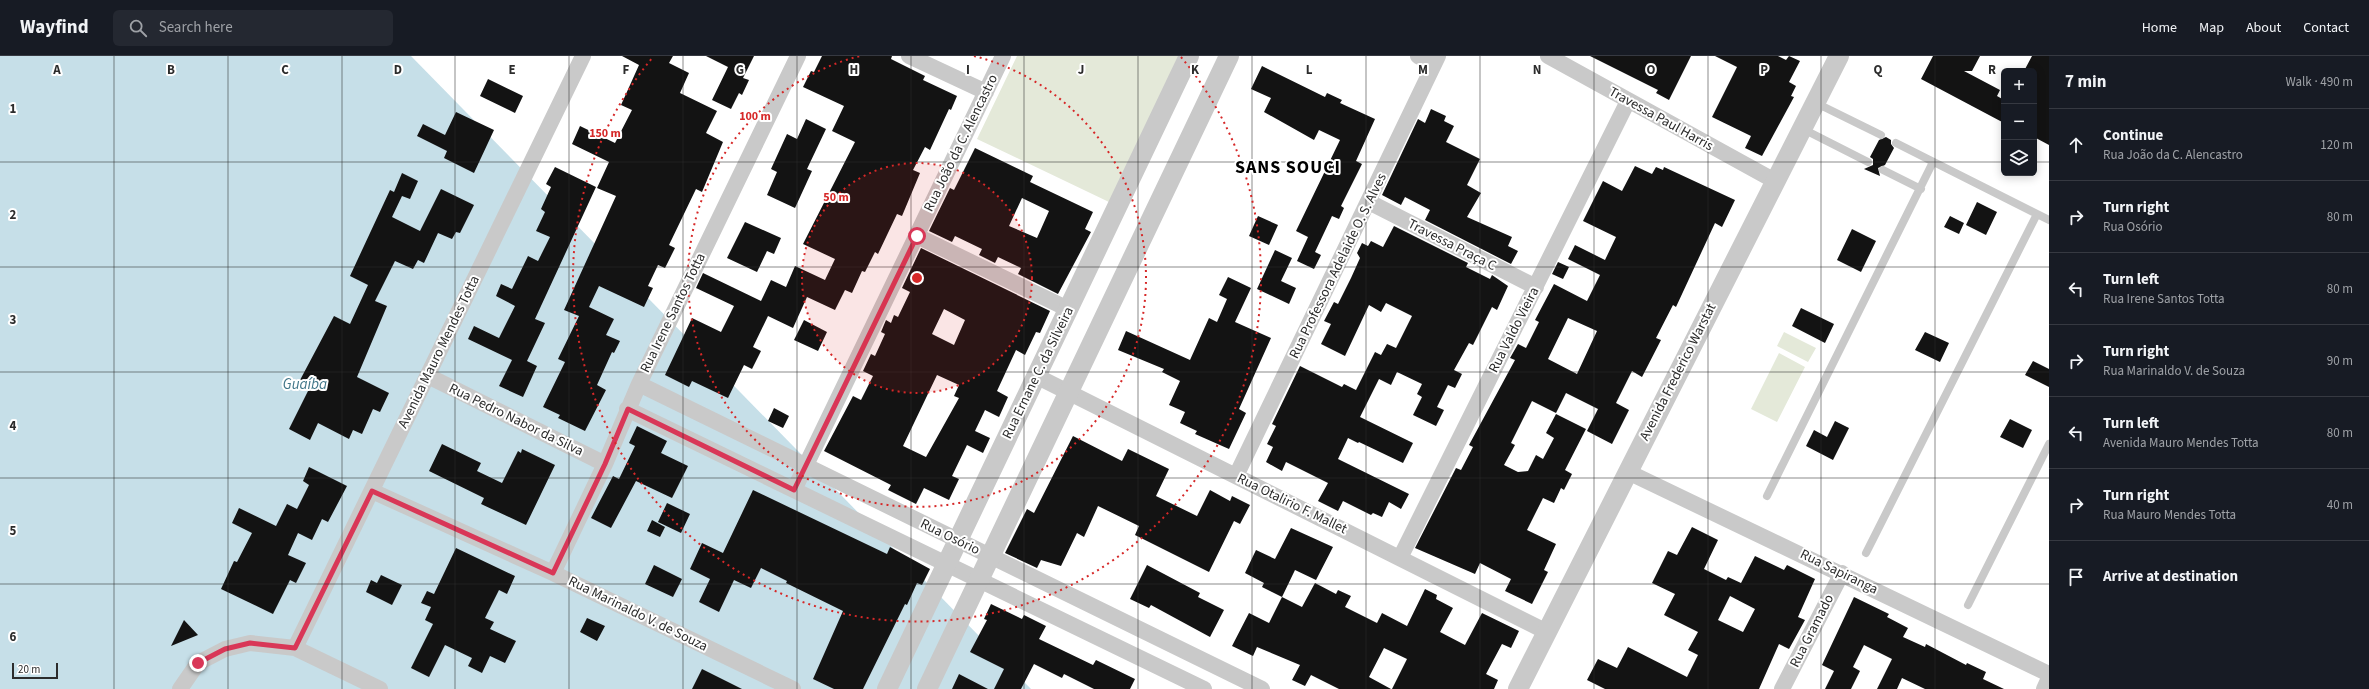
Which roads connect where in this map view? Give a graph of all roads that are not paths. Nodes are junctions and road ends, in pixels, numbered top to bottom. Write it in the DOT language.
graph roads {
  1 [pos="583,56"];
  2 [pos="798,56"];
  3 [pos="909,56"];
  4 [pos="1003,56"];
  5 [pos="1190,56"];
  6 [pos="1229,56"];
  7 [pos="1418,56"];
  8 [pos="1548,56"];
  9 [pos="1839,56"];
  10 [pos="1436,60"];
  11 [pos="986,92"];
  12 [pos="1628,101"];
  13 [pos="1815,102"];
  14 [pos="1802,128"];
  15 [pos="1881,136"];
  16 [pos="1896,143"];
  17 [pos="1868,162"];
  18 [pos="1933,162"];
  19 [pos="1883,170"];
  20 [pos="1775,181"];
  21 [pos="1921,189"];
  22 [pos="1368,202"];
  23 [pos="2038,214"];
  24 [pos="2049,220"];
  25 [pos="917,236"];
  26 [pos="1536,287"];
  27 [pos="1068,310"];
  28 [pos="428,376"];
  29 [pos="1036,376"];
  30 [pos="639,384"];
  31 [pos="1068,393"];
  32 [pos="628,409"];
  33 [pos="2049,444"];
  34 [pos="605,464"];
  35 [pos="806,466"];
  36 [pos="1628,472"];
  37 [pos="1236,476"];
  38 [pos="794,490"];
  39 [pos="372,491"];
  40 [pos="1767,496"];
  41 [pos="958,540"];
  42 [pos="1866,553"];
  43 [pos="990,556"];
  44 [pos="1400,558"];
  45 [pos="946,564"];
  46 [pos="553,573"];
  47 [pos="1842,573"];
  48 [pos="979,580"];
  49 [pos="1968,605"];
  50 [pos="1547,632"];
  51 [pos="295,648"];
  52 [pos="2049,674"];
  53 [pos="2049,678"];
  54 [pos="180,689"];
  55 [pos="380,689"];
  56 [pos="794,689"];
  57 [pos="887,689"];
  58 [pos="927,689"];
  59 [pos="1204,689"];
  60 [pos="1262,689"];
  61 [pos="1518,689"];
  62 [pos="1782,689"];
  63 [pos="2044,689"];
  1 -- 28 [label="street, Avenida Mauro Mendes Totta"];
  2 -- 30 [label="street, Rua Irene Santos Totta"];
  3 -- 11 [label="street"];
  4 -- 11 [label="street, Rua João da C. Alencastro"];
  5 -- 27 [label="street, Rua Ernane C. da Silveira"];
  6 -- 31 [label="street"];
  7 -- 10 [label="street"];
  8 -- 12 [label="street, Travessa Paul Harris"];
  9 -- 13 [label="street, Avenida Frederico Warstat"];
  10 -- 22 [label="street, Rua Professora Adelaide O. S. Alves"];
  11 -- 25 [label="street, Rua João da C. Alencastro"];
  12 -- 20 [label="street, Travessa Paul Harris"];
  12 -- 26 [label="street, Rua Valdo Vieira"];
  13 -- 14 [label="street, Avenida Frederico Warstat"];
  13 -- 15 [label="lane"];
  14 -- 17 [label="lane"];
  14 -- 20 [label="street, Avenida Frederico Warstat"];
  16 -- 18 [label="lane"];
  18 -- 21 [label="lane"];
  18 -- 23 [label="lane"];
  19 -- 21 [label="lane"];
  20 -- 36 [label="street, Avenida Frederico Warstat"];
  21 -- 40 [label="lane"];
  22 -- 26 [label="street, Travessa Praça C"];
  22 -- 37 [label="street, Rua Professora Adelaide O. S. Alves"];
  23 -- 24 [label="lane"];
  23 -- 42 [label="lane"];
  25 -- 27 [label="street"];
  25 -- 35 [label="street, Rua João da C. Alencastro"];
  26 -- 44 [label="street, Rua Valdo Vieira"];
  27 -- 29 [label="street, Rua Ernane C. da Silveira"];
  28 -- 34 [label="street, Rua Pedro Nabor da Silva"];
  28 -- 39 [label="street, Avenida Mauro Mendes Totta"];
  29 -- 31 [label="street, Rua Otalirio F. Mallet"];
  29 -- 41 [label="street, Rua Ernane C. da Silveira"];
  30 -- 32 [label="street, Rua Irene Santos Totta"];
  30 -- 35 [label="street, Rua Osório"];
  31 -- 37 [label="street, Rua Otalirio F. Mallet"];
  31 -- 43 [label="street"];
  32 -- 34 [label="street, Rua Irene Santos Totta"];
  32 -- 38 [label="street, Rua Osório"];
  33 -- 49 [label="lane"];
  34 -- 46 [label="street, Rua Irene Santos Totta"];
  35 -- 38 [label="street, Rua João da C. Alencastro"];
  35 -- 41 [label="street, Rua Osório"];
  36 -- 47 [label="street, Rua Sapiranga"];
  36 -- 50 [label="street, Avenida Frederico Warstat"];
  37 -- 44 [label="street, Rua Otalirio F. Mallet"];
  38 -- 45 [label="street, Rua Osório"];
  39 -- 46 [label="street, Rua Marinaldo V. de Souza"];
  39 -- 51 [label="street, Avenida Mauro Mendes Totta"];
  41 -- 43 [label="street, Rua Osório"];
  41 -- 45 [label="street, Rua Ernane C. da Silveira"];
  43 -- 48 [label="street"];
  43 -- 60 [label="street, Rua Osório"];
  44 -- 50 [label="street, Rua Otalirio F. Mallet"];
  45 -- 48 [label="street, Rua Osório"];
  45 -- 57 [label="street, Rua Ernane C. da Silveira"];
  46 -- 56 [label="street, Rua Marinaldo V. de Souza"];
  47 -- 52 [label="street, Rua Sapiranga"];
  47 -- 62 [label="street, Rua Gramado"];
  48 -- 58 [label="street"];
  48 -- 59 [label="street, Rua Osório"];
  50 -- 61 [label="street, Avenida Frederico Warstat"];
  51 -- 54 [label="street"];
  51 -- 55 [label="street"];
  53 -- 63 [label="street"];
}
